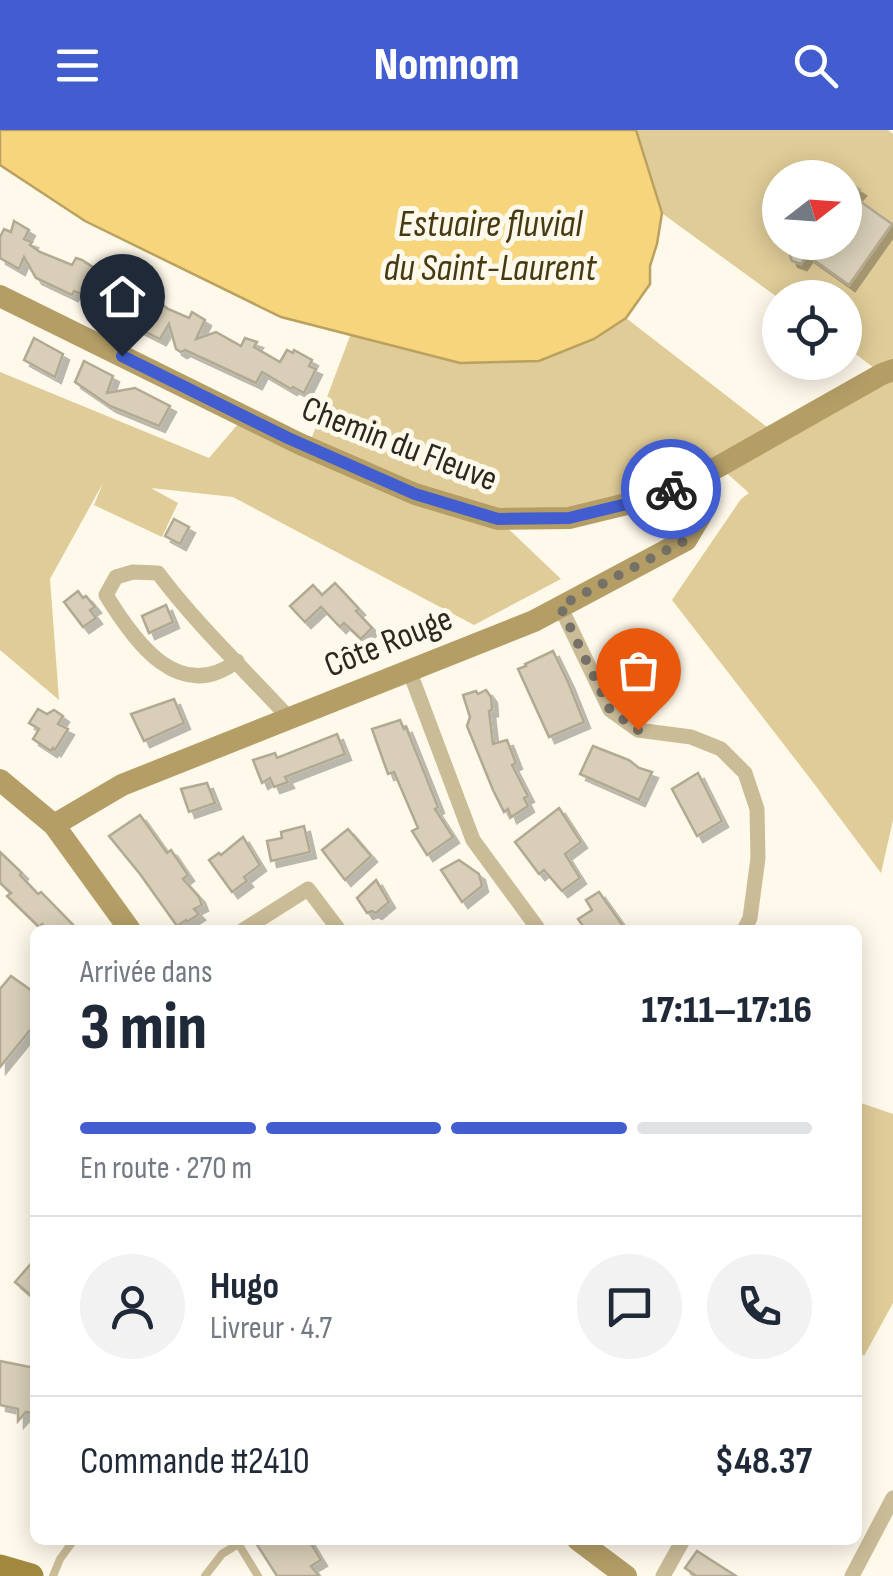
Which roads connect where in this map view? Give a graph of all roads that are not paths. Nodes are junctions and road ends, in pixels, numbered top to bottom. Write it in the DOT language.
graph roads {
  1 [pos="0,296"];
  2 [pos="893,370"];
  3 [pos="693,481"];
  4 [pos="560,606"];
  5 [pos="237,661"];
  6 [pos="410,670"];
  7 [pos="289,718"];
  8 [pos="4,792"];
  9 [pos="54,825"];
  10 [pos="126,925"];
  11 [pos="251,925"];
  12 [pos="335,925"];
  13 [pos="534,925"];
  14 [pos="746,925"];
  15 [pos="893,1498"];
  16 [pos="70,1545"];
  17 [pos="233,1545"];
  18 [pos="239,1545"];
  19 [pos="584,1545"];
  20 [pos="680,1545"];
  21 [pos="0,1566"];
  22 [pos="615,1573"];
  23 [pos="31,1576"];
  24 [pos="53,1576"];
  25 [pos="205,1576"];
  26 [pos="258,1576"];
  27 [pos="664,1576"];
  28 [pos="852,1576"];
  1 -- 3 [label="street, Chemin du Fleuve"];
  2 -- 3 [label="street, Chemin du Fleuve"];
  3 -- 4 [label="street, Côte Rouge"];
  4 -- 6 [label="street, Côte Rouge"];
  4 -- 14 [label="street"];
  5 -- 5 [label="street"];
  5 -- 7 [label="street"];
  6 -- 7 [label="street, Côte Rouge"];
  6 -- 13 [label="street"];
  7 -- 9 [label="street, Côte Rouge"];
  8 -- 9 [label="street"];
  9 -- 10 [label="street"];
  11 -- 12 [label="street"];
  15 -- 28 [label="street"];
  16 -- 24 [label="lane"];
  17 -- 25 [label="lane"];
  18 -- 26 [label="lane"];
  19 -- 22 [label="street"];
  20 -- 27 [label="street"];
  21 -- 23 [label="main road"];
}
